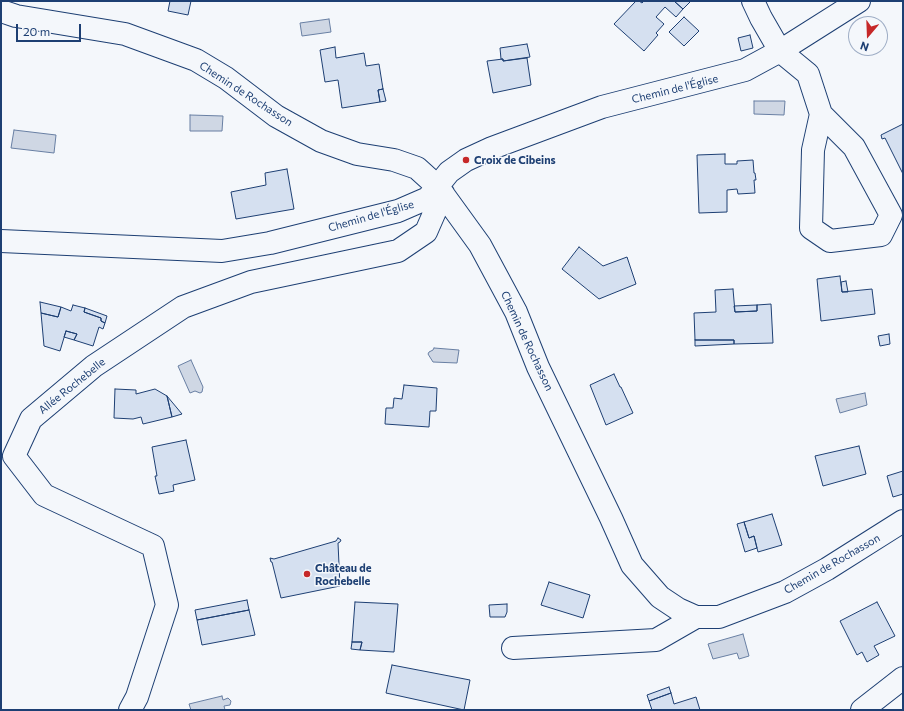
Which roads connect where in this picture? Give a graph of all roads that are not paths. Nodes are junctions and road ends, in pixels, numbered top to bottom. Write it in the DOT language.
graph roads {
  1 [pos="753,1"];
  2 [pos="859,1"];
  3 [pos="1,11"];
  4 [pos="780,51"];
  5 [pos="821,114"];
  6 [pos="440,190"];
  7 [pos="1,242"];
  8 [pos="903,521"];
  9 [pos="696,617"];
  10 [pos="513,648"];
  11 [pos="903,678"];
  12 [pos="130,710"];
  13 [pos="862,710"];
  1 -- 4 [label="street"];
  2 -- 4 [label="street, Chemin de l'Église"];
  3 -- 6 [label="street, Chemin de Rochasson"];
  4 -- 5 [label="street"];
  4 -- 6 [label="street, Chemin de l'Église"];
  5 -- 5 [label="street"];
  6 -- 7 [label="street, Chemin de l'Église"];
  6 -- 9 [label="street, Chemin de Rochasson"];
  6 -- 12 [label="street, Allée Rochebelle"];
  8 -- 9 [label="street, Chemin de Rochasson"];
  9 -- 10 [label="street"];
  11 -- 13 [label="street"];
}
